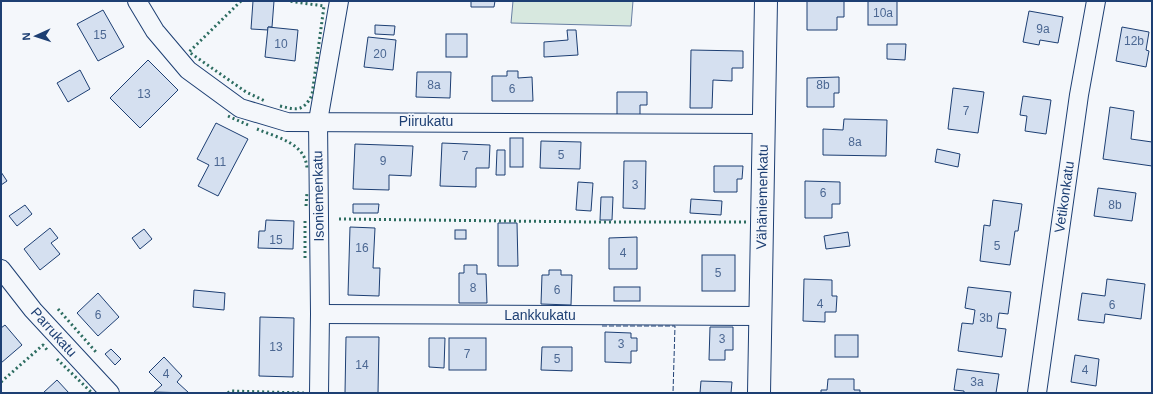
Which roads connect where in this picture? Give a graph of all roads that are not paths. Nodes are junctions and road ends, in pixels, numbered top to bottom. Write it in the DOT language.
graph roads {
  1 [pos="137,1"];
  2 [pos="339,1"];
  3 [pos="766,1"];
  4 [pos="1096,1"];
  5 [pos="318,121"];
  6 [pos="764,124"];
  7 [pos="1,269"];
  8 [pos="320,314"];
  9 [pos="760,316"];
  10 [pos="110,393"];
  11 [pos="319,393"];
  12 [pos="759,393"];
  13 [pos="1037,393"];
  1 -- 5 [label="street, Piirukatu"];
  2 -- 5 [label="street, Isoniemenkatu"];
  3 -- 6 [label="street, Vähäniemenkatu"];
  4 -- 13 [label="street, Vetikonkatu"];
  5 -- 6 [label="street, Piirukatu"];
  5 -- 8 [label="street, Isoniemenkatu"];
  6 -- 9 [label="street, Vähäniemenkatu"];
  7 -- 10 [label="street, Parrukatu"];
  8 -- 9 [label="street, Lankkukatu"];
  8 -- 11 [label="street, Isoniemenkatu"];
  9 -- 12 [label="street, Vähäniemenkatu"];
}
